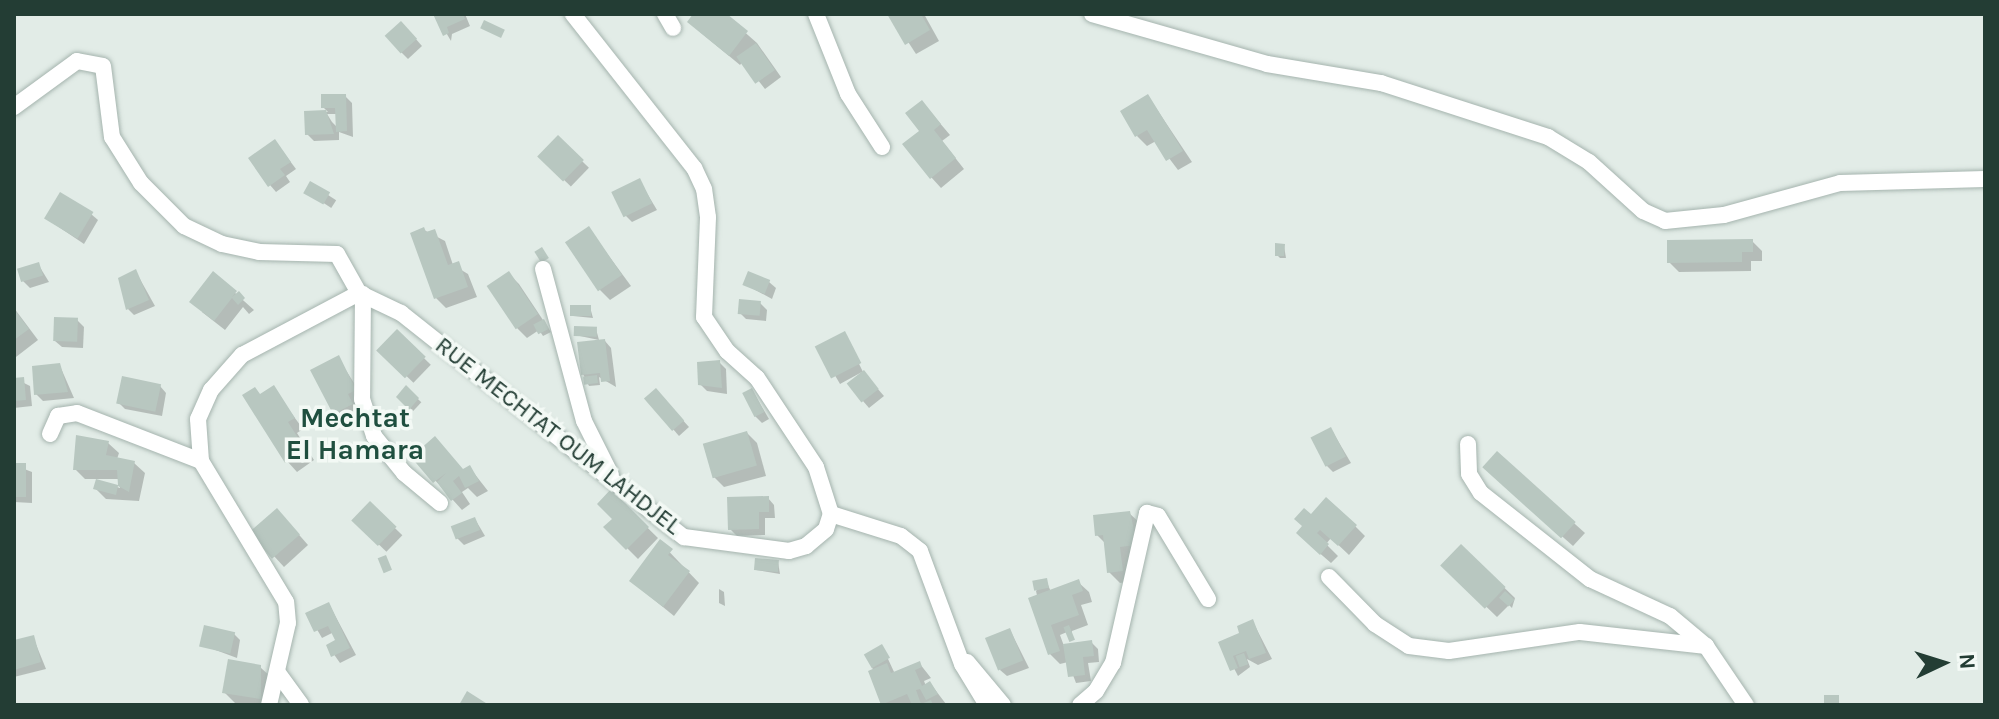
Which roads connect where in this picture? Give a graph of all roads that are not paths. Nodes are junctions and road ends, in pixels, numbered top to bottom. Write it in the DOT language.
graph roads {
  1 [pos="573,14"];
  2 [pos="816,14"];
  3 [pos="1092,14"];
  4 [pos="14,107"];
  5 [pos="882,147"];
  6 [pos="1985,179"];
  7 [pos="543,269"];
  8 [pos="361,293"];
  9 [pos="50,434"];
  10 [pos="1468,444"];
  11 [pos="201,461"];
  12 [pos="614,481"];
  13 [pos="440,503"];
  14 [pos="831,514"];
  15 [pos="1329,577"];
  16 [pos="1208,599"];
  17 [pos="953,640"];
  18 [pos="1706,646"];
  19 [pos="278,673"];
  20 [pos="269,705"];
  21 [pos="301,705"];
  22 [pos="987,705"];
  23 [pos="1003,705"];
  24 [pos="1080,705"];
  25 [pos="1746,705"];
  1 -- 14 [label="street"];
  2 -- 5 [label="street"];
  3 -- 6 [label="street"];
  4 -- 8 [label="street"];
  7 -- 12 [label="street"];
  8 -- 11 [label="street"];
  8 -- 12 [label="street, RUE MECHTAT OUM LAHDJEL"];
  8 -- 13 [label="street"];
  9 -- 11 [label="street"];
  10 -- 18 [label="street"];
  11 -- 19 [label="street"];
  12 -- 14 [label="street, RUE MECHTAT OUM LAHDJEL"];
  14 -- 17 [label="street"];
  15 -- 18 [label="street"];
  16 -- 24 [label="street"];
  17 -- 22 [label="street"];
  17 -- 23 [label="street"];
  18 -- 25 [label="street"];
  19 -- 20 [label="street"];
  19 -- 21 [label="street"];
}
